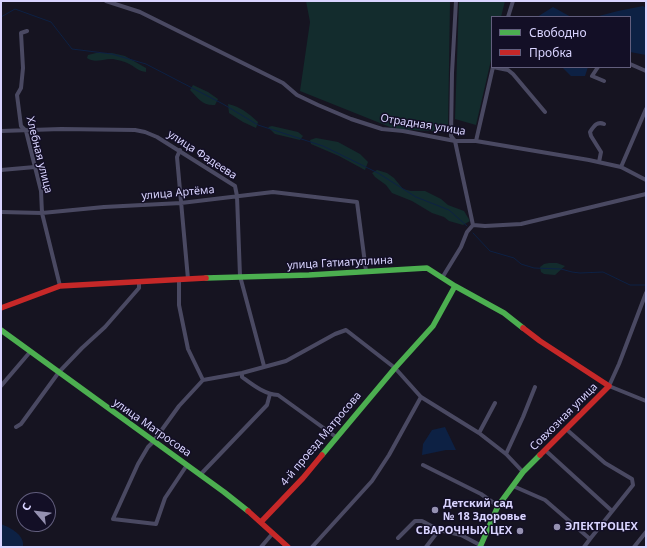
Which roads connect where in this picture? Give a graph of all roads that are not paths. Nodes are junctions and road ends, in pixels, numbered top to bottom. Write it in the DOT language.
graph roads {
  1 [pos="106,1"];
  2 [pos="456,1"];
  3 [pos="513,1"];
  4 [pos="508,16"];
  5 [pos="27,31"];
  6 [pos="631,64"];
  7 [pos="493,68"];
  8 [pos="498,68"];
  9 [pos="597,68"];
  10 [pos="646,70"];
  11 [pos="604,81"];
  12 [pos="646,109"];
  13 [pos="545,112"];
  14 [pos="604,124"];
  15 [pos="26,130"];
  16 [pos="1,131"];
  17 [pos="455,141"];
  18 [pos="476,142"];
  19 [pos="180,150"];
  20 [pos="599,162"];
  21 [pos="35,167"];
  22 [pos="621,167"];
  23 [pos="1,170"];
  24 [pos="646,180"];
  25 [pos="646,194"];
  26 [pos="238,196"];
  27 [pos="181,203"];
  28 [pos="1,212"];
  29 [pos="42,213"];
  30 [pos="473,224"];
  31 [pos="366,272"];
  32 [pos="240,276"];
  33 [pos="442,278"];
  34 [pos="188,279"];
  35 [pos="178,280"];
  36 [pos="139,282"];
  37 [pos="60,286"];
  38 [pos="455,286"];
  39 [pos="646,293"];
  40 [pos="1,308"];
  41 [pos="1,330"];
  42 [pos="30,352"];
  43 [pos="264,366"];
  44 [pos="395,368"];
  45 [pos="59,372"];
  46 [pos="242,373"];
  47 [pos="203,380"];
  48 [pos="1,386"];
  49 [pos="609,386"];
  50 [pos="535,387"];
  51 [pos="270,394"];
  52 [pos="421,397"];
  53 [pos="646,401"];
  54 [pos="495,403"];
  55 [pos="16,427"];
  56 [pos="566,428"];
  57 [pos="479,433"];
  58 [pos="336,437"];
  59 [pos="153,442"];
  60 [pos="545,450"];
  61 [pos="506,454"];
  62 [pos="187,465"];
  63 [pos="423,465"];
  64 [pos="523,472"];
  65 [pos="200,475"];
  66 [pos="513,486"];
  67 [pos="498,506"];
  68 [pos="612,511"];
  69 [pos="261,522"];
  70 [pos="439,530"];
  71 [pos="646,532"];
  72 [pos="273,533"];
  73 [pos="398,538"];
  74 [pos="590,539"];
  75 [pos="480,546"];
  76 [pos="261,547"];
  77 [pos="288,547"];
  78 [pos="312,547"];
  79 [pos="426,547"];
  80 [pos="584,547"];
  81 [pos="634,547"];
  1 -- 17 [label="street, Отрадная улица"];
  2 -- 17 [label="street"];
  3 -- 4 [label="street"];
  5 -- 15 [label="street, Хлебная улица"];
  6 -- 10 [label="street"];
  7 -- 18 [label="street"];
  8 -- 13 [label="street"];
  9 -- 11 [label="street"];
  12 -- 22 [label="street"];
  14 -- 20 [label="street"];
  15 -- 16 [label="street, улица Фадеева"];
  15 -- 19 [label="street, улица Фадеева"];
  15 -- 21 [label="street, Хлебная улица"];
  17 -- 18 [label="street, Отрадная улица"];
  17 -- 30 [label="street"];
  18 -- 20 [label="street, Отрадная улица"];
  19 -- 26 [label="street, улица Фадеева"];
  19 -- 27 [label="street"];
  20 -- 22 [label="street, Отрадная улица"];
  21 -- 23 [label="street"];
  21 -- 29 [label="street, Хлебная улица"];
  22 -- 24 [label="street, Отрадная улица"];
  25 -- 30 [label="street"];
  26 -- 27 [label="street, улица Артёма"];
  26 -- 31 [label="street, улица Артёма"];
  26 -- 32 [label="street, улица Фадеева"];
  27 -- 29 [label="street, улица Артёма"];
  27 -- 34 [label="street"];
  28 -- 29 [label="street, улица Артёма"];
  29 -- 37 [label="street, Хлебная улица"];
  30 -- 33 [label="street"];
  31 -- 32 [label="street, улица Гатиатуллина"];
  31 -- 33 [label="street, улица Гатиатуллина"];
  32 -- 34 [label="street, улица Гатиатуллина"];
  32 -- 43 [label="street, улица Фадеева"];
  33 -- 38 [label="street, улица Гатиатуллина"];
  34 -- 35 [label="street, улица Гатиатуллина"];
  35 -- 36 [label="street, улица Гатиатуллина"];
  35 -- 47 [label="street"];
  36 -- 37 [label="street, улица Гатиатуллина"];
  36 -- 45 [label="street"];
  37 -- 40 [label="street, улица Гатиатуллина"];
  38 -- 44 [label="street, 4-й проезд Матросова"];
  38 -- 49 [label="street, улица Гатиатуллина"];
  39 -- 49 [label="street, Совхозная улица"];
  41 -- 42 [label="street, улица Матросова"];
  42 -- 45 [label="street, улица Матросова"];
  42 -- 48 [label="street"];
  43 -- 44 [label="street"];
  43 -- 46 [label="street"];
  44 -- 52 [label="street"];
  44 -- 58 [label="street, 4-й проезд Матросова"];
  45 -- 55 [label="street"];
  45 -- 59 [label="street, улица Матросова"];
  46 -- 47 [label="street"];
  46 -- 51 [label="street"];
  47 -- 59 [label="street"];
  49 -- 53 [label="street, улица Гатиатуллина"];
  49 -- 56 [label="street, Совхозная улица"];
  50 -- 61 [label="street"];
  51 -- 58 [label="street"];
  51 -- 65 [label="street"];
  52 -- 57 [label="street"];
  52 -- 78 [label="street"];
  54 -- 57 [label="street"];
  56 -- 60 [label="street, Совхозная улица"];
  56 -- 68 [label="street"];
  57 -- 61 [label="street"];
  58 -- 69 [label="street, 4-й проезд Матросова"];
  59 -- 62 [label="street, улица Матросова"];
  59 -- 62 [label="street"];
  60 -- 64 [label="street, Совхозная улица"];
  60 -- 68 [label="street"];
  61 -- 64 [label="street"];
  62 -- 65 [label="street, улица Матросова"];
  63 -- 67 [label="street"];
  64 -- 66 [label="street, Совхозная улица"];
  65 -- 69 [label="street, улица Матросова"];
  66 -- 67 [label="street, Совхозная улица"];
  66 -- 74 [label="street"];
  67 -- 75 [label="street, Совхозная улица"];
  68 -- 74 [label="street"];
  69 -- 72 [label="street, улица Матросова"];
  70 -- 73 [label="street"];
  70 -- 75 [label="street"];
  70 -- 79 [label="street"];
  71 -- 81 [label="street"];
  72 -- 76 [label="street"];
  72 -- 77 [label="street, улица Матросова"];
  74 -- 80 [label="street"];
}
